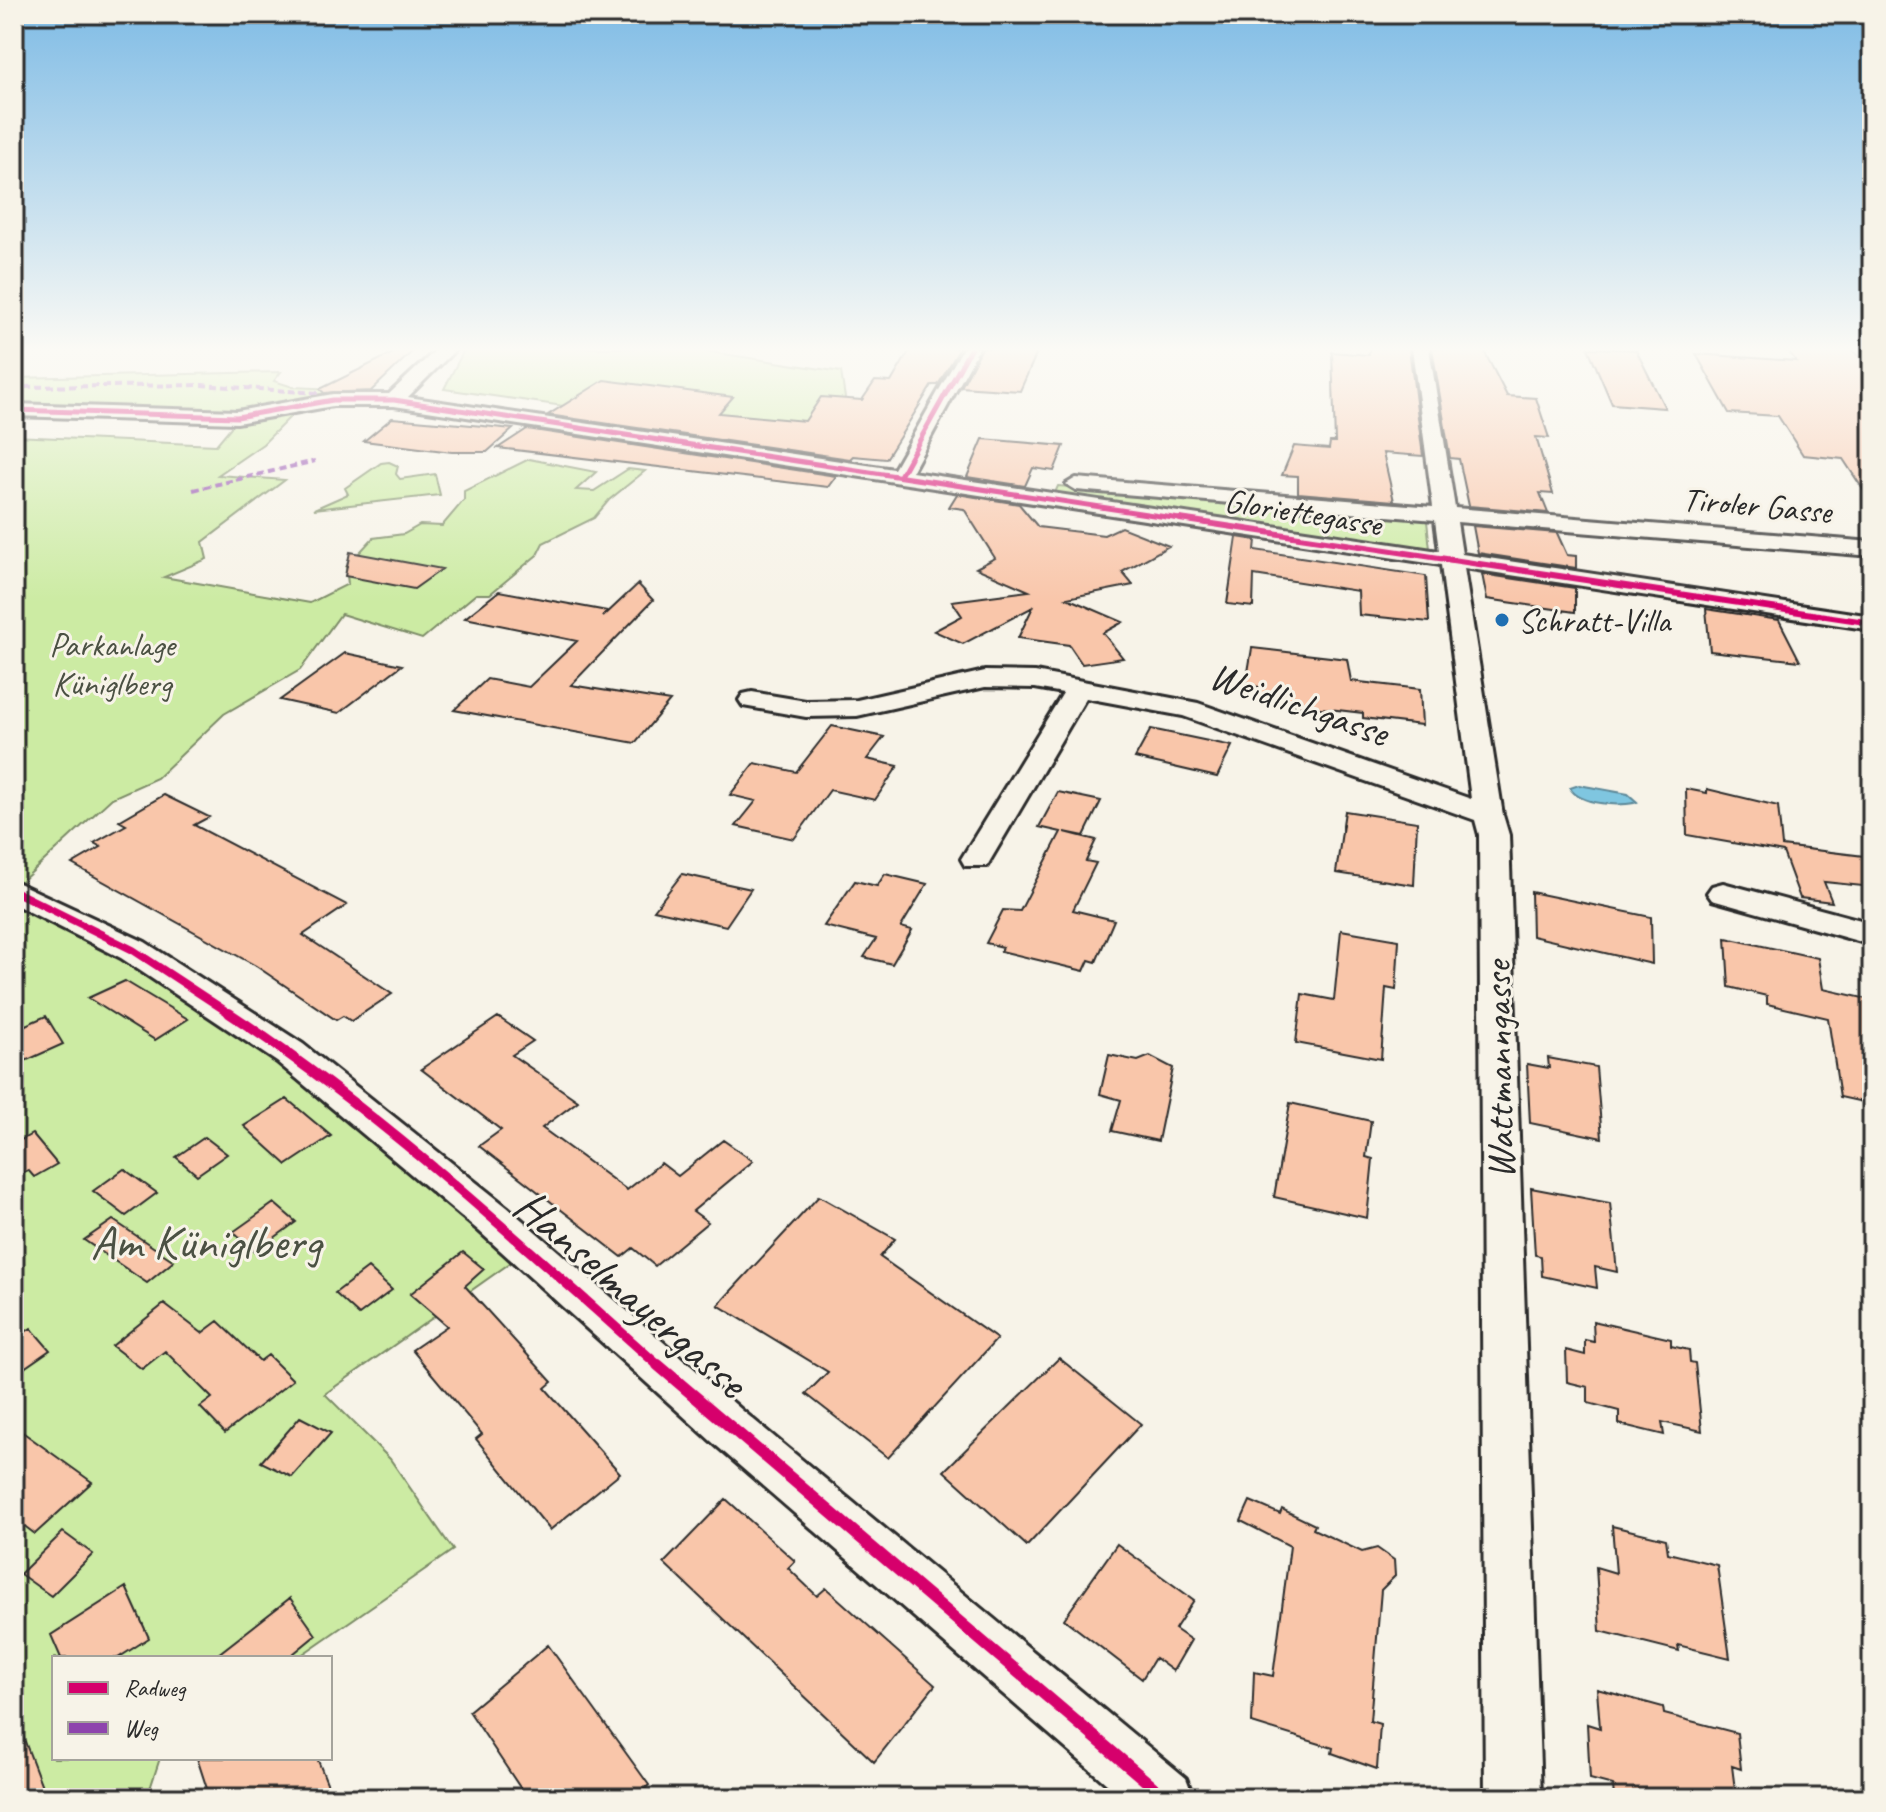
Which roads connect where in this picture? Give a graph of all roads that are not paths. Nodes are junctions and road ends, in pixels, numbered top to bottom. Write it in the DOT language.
graph roads {
  1 [pos="617,433"];
  2 [pos="924,433"];
  3 [pos="1433,433"];
  4 [pos="901,474"];
  5 [pos="1045,490"];
  6 [pos="1445,513"];
  7 [pos="1872,549"];
  8 [pos="1452,561"];
  9 [pos="1872,623"];
  10 [pos="1079,688"];
  11 [pos="752,700"];
  12 [pos="1488,815"];
  13 [pos="976,859"];
  14 [pos="14,891"];
  15 [pos="1723,893"];
  16 [pos="1872,934"];
  17 [pos="1166,1798"];
  18 [pos="1513,1798"];
  1 -- 4 [label="street, Gloriettegasse"];
  2 -- 4 [label="street"];
  3 -- 6 [label="street, Wattmanngasse"];
  4 -- 5 [label="street, Gloriettegasse"];
  5 -- 6 [label="street, Gloriettegasse"];
  5 -- 8 [label="street, Gloriettegasse"];
  6 -- 7 [label="street, Tiroler Gasse"];
  6 -- 8 [label="street, Wattmanngasse"];
  8 -- 9 [label="street, Gloriettegasse"];
  8 -- 12 [label="street, Wattmanngasse"];
  10 -- 11 [label="street, Weidlichgasse"];
  10 -- 12 [label="street, Weidlichgasse"];
  10 -- 13 [label="street"];
  12 -- 18 [label="street, Wattmanngasse"];
  14 -- 17 [label="street, Hanselmayergasse"];
  15 -- 16 [label="street"];
}
